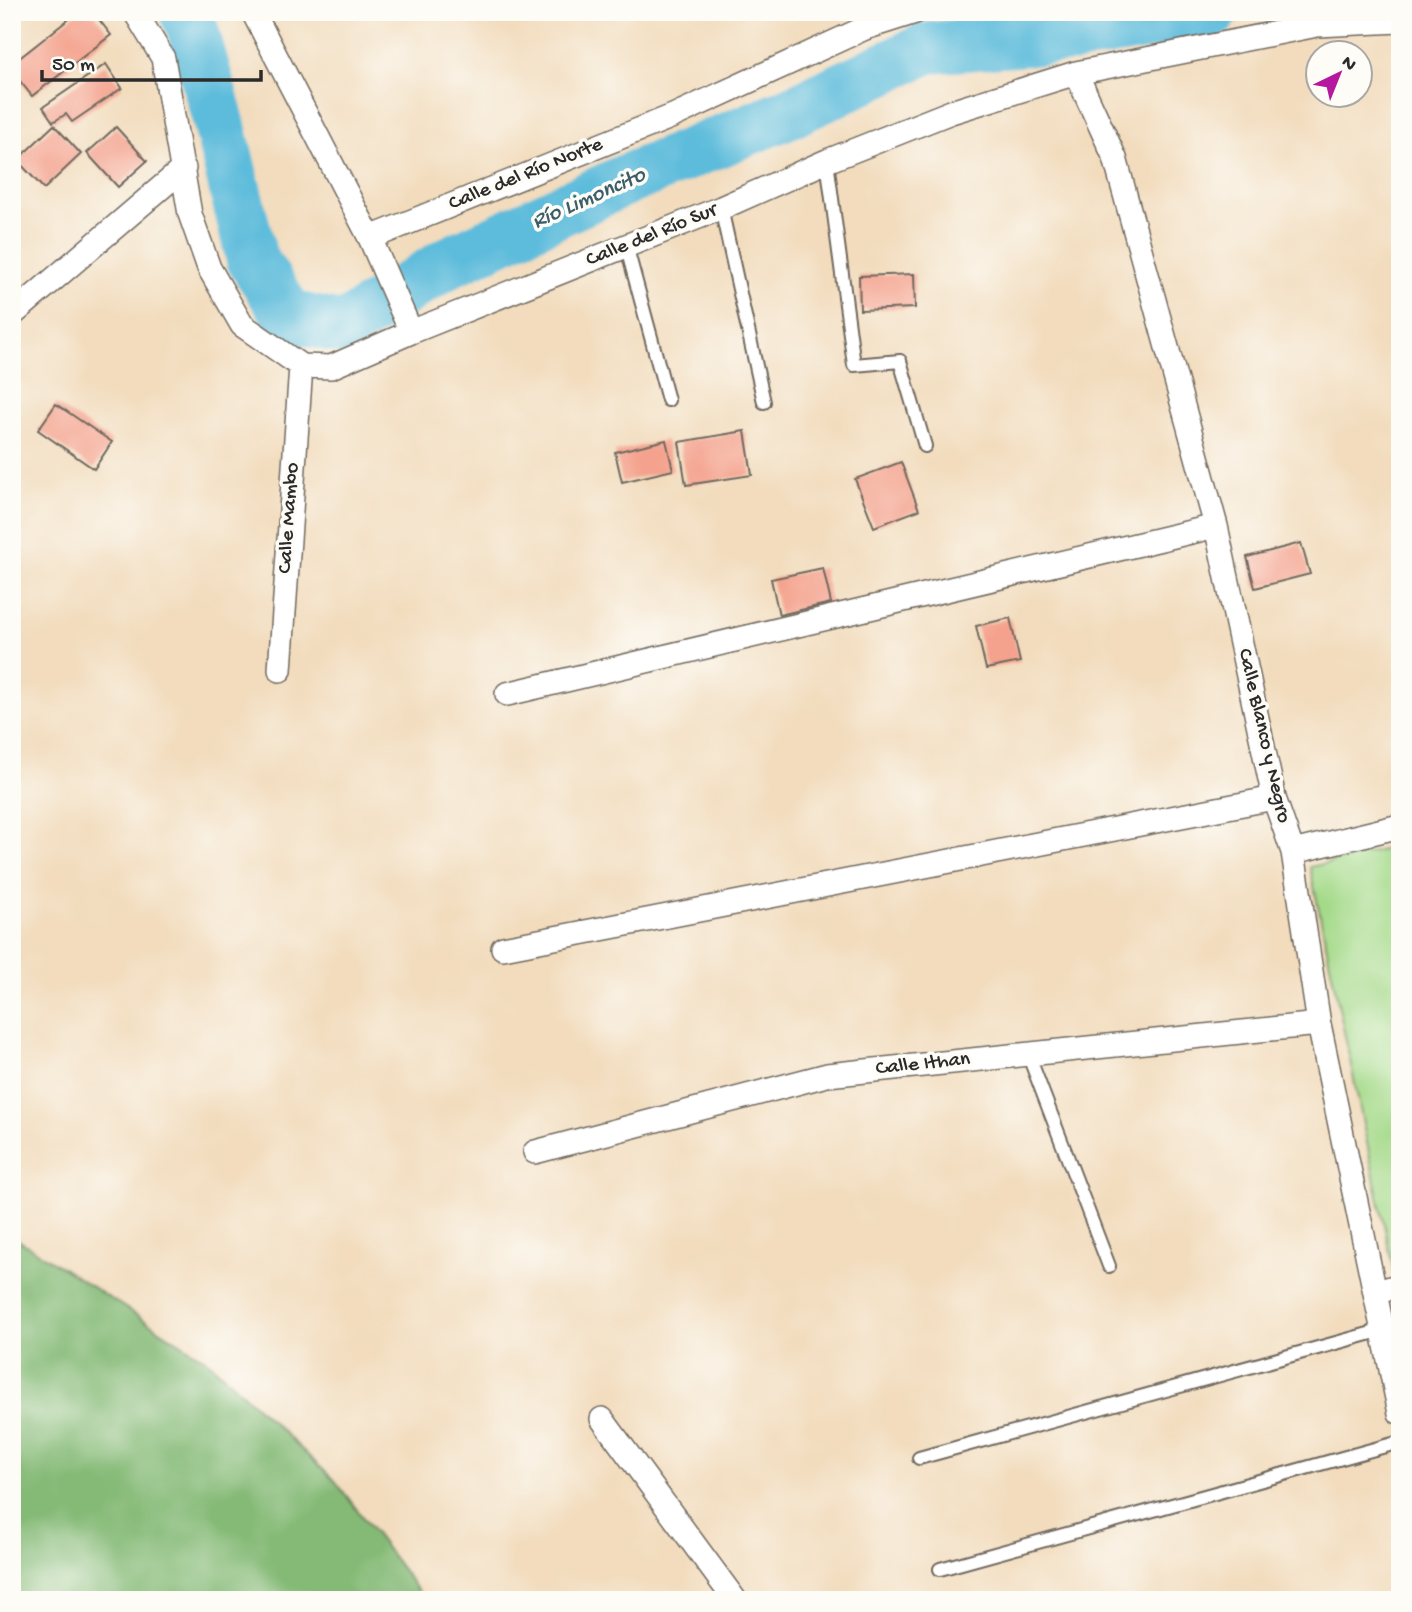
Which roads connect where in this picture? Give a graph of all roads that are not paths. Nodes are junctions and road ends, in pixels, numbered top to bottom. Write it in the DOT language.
graph roads {
  1 [pos="135,12"];
  2 [pos="253,12"];
  3 [pos="915,12"];
  4 [pos="1400,21"];
  5 [pos="1076,73"];
  6 [pos="827,161"];
  7 [pos="184,168"];
  8 [pos="721,208"];
  9 [pos="370,238"];
  10 [pos="626,245"];
  11 [pos="12,315"];
  12 [pos="411,332"];
  13 [pos="301,366"];
  14 [pos="668,400"];
  15 [pos="764,402"];
  16 [pos="925,446"];
  17 [pos="1216,526"];
  18 [pos="280,670"];
  19 [pos="507,694"];
  20 [pos="1274,799"];
  21 [pos="1400,826"];
  22 [pos="1293,852"];
  23 [pos="503,948"];
  24 [pos="1319,1024"];
  25 [pos="1028,1054"];
  26 [pos="535,1152"];
  27 [pos="1110,1266"];
  28 [pos="1400,1285"];
  29 [pos="1375,1293"];
  30 [pos="1383,1330"];
  31 [pos="1400,1413"];
  32 [pos="602,1419"];
  33 [pos="1400,1442"];
  34 [pos="919,1458"];
  35 [pos="940,1569"];
  36 [pos="736,1600"];
  1 -- 7 [label="street"];
  2 -- 9 [label="street"];
  3 -- 9 [label="street, Calle del Río Norte"];
  4 -- 5 [label="street, Calle del Río Sur"];
  5 -- 6 [label="street, Calle del Río Sur"];
  5 -- 17 [label="street, Calle Blanco y Negro"];
  6 -- 8 [label="street, Calle del Río Sur"];
  6 -- 16 [label="lane"];
  7 -- 11 [label="street"];
  7 -- 13 [label="street"];
  8 -- 10 [label="street, Calle del Río Sur"];
  8 -- 15 [label="lane"];
  9 -- 12 [label="street"];
  10 -- 12 [label="street, Calle del Río Sur"];
  10 -- 14 [label="lane"];
  12 -- 13 [label="street, Calle del Río Sur"];
  13 -- 18 [label="street, Calle Mambo"];
  17 -- 19 [label="street"];
  17 -- 20 [label="street, Calle Blanco y Negro"];
  20 -- 22 [label="street, Calle Blanco y Negro"];
  20 -- 23 [label="street"];
  21 -- 22 [label="street"];
  22 -- 24 [label="street, Calle Blanco y Negro"];
  24 -- 25 [label="street, Calle Ithan"];
  24 -- 29 [label="street, Calle Blanco y Negro"];
  25 -- 26 [label="street, Calle Ithan"];
  25 -- 27 [label="lane"];
  28 -- 29 [label="street"];
  29 -- 30 [label="street, Calle Blanco y Negro"];
  30 -- 31 [label="street, Calle Blanco y Negro"];
  30 -- 34 [label="lane"];
  32 -- 36 [label="street"];
  33 -- 35 [label="lane"];
}
